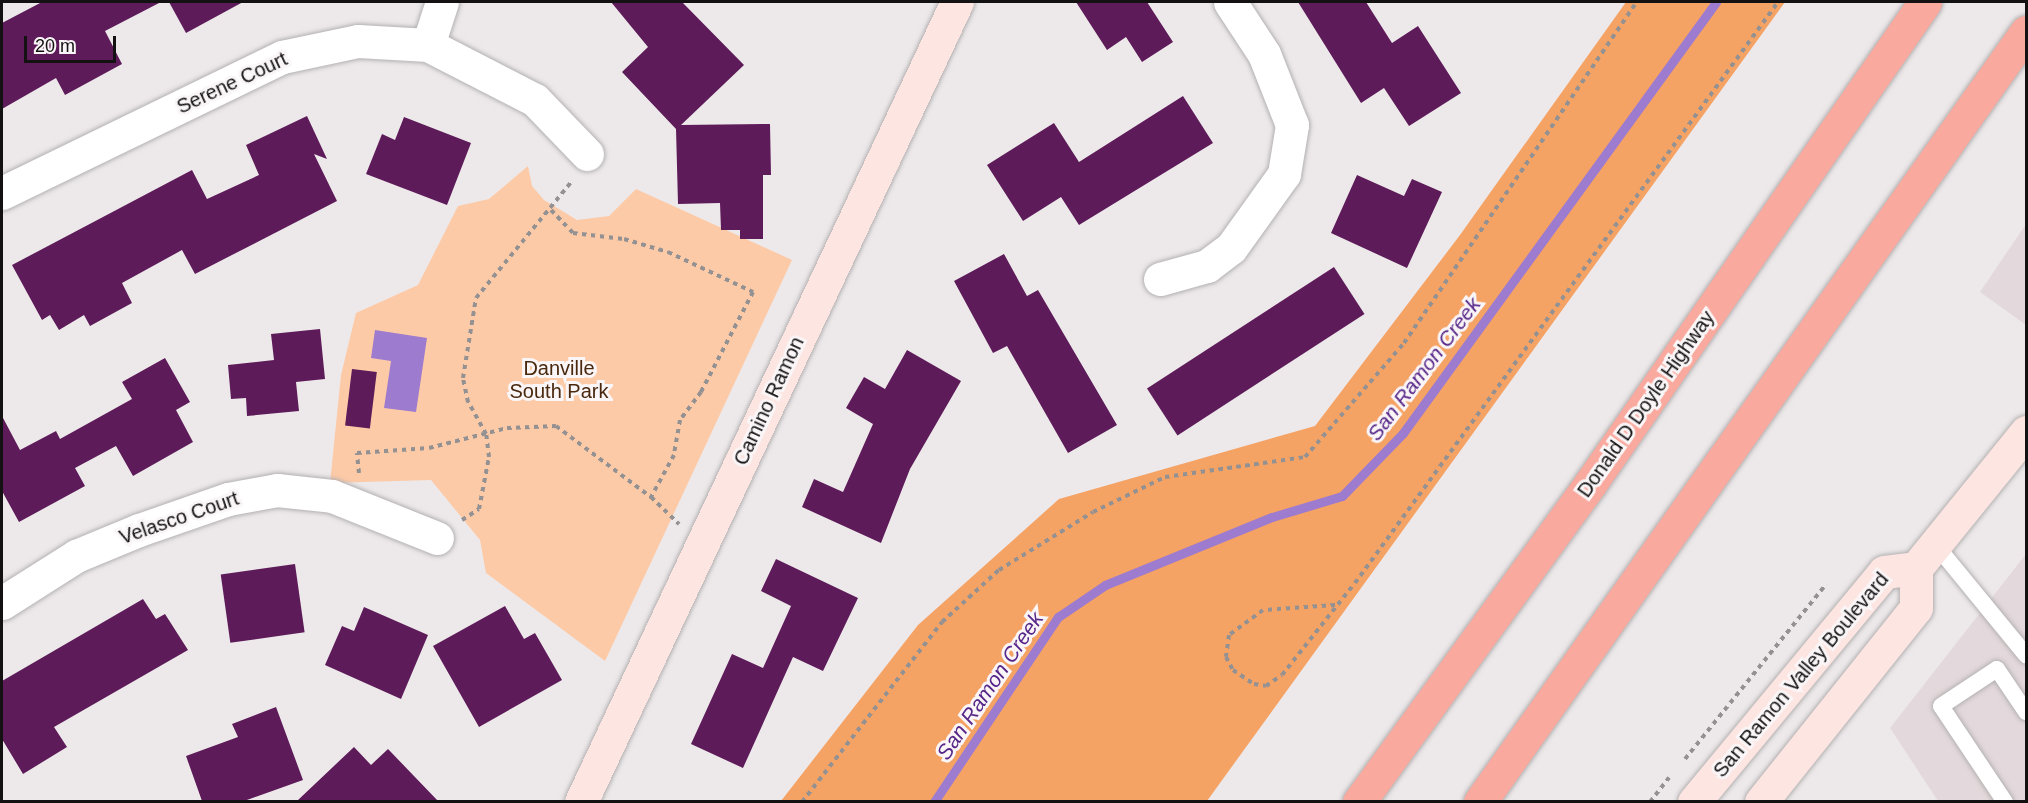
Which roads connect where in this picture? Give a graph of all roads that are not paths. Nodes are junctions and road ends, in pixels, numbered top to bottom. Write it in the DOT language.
graph roads {
  1 [pos="442,2"];
  2 [pos="957,2"];
  3 [pos="1230,2"];
  4 [pos="1925,2"];
  5 [pos="2026,32"];
  6 [pos="428,45"];
  7 [pos="587,154"];
  8 [pos="2,194"];
  9 [pos="1160,279"];
  10 [pos="2026,432"];
  11 [pos="437,538"];
  12 [pos="1925,556"];
  13 [pos="2,603"];
  14 [pos="2026,655"];
  15 [pos="2026,712"];
  16 [pos="580,801"];
  17 [pos="1359,801"];
  18 [pos="1480,801"];
  19 [pos="1694,801"];
  20 [pos="1761,801"];
  21 [pos="2005,801"];
  1 -- 6 [label="street"];
  2 -- 16 [label="street, Camino Ramon"];
  3 -- 9 [label="street"];
  4 -- 17 [label="highway, Donald D Doyle Highway"];
  5 -- 18 [label="highway"];
  6 -- 7 [label="street, Serene Court"];
  6 -- 8 [label="street, Serene Court"];
  10 -- 12 [label="street"];
  11 -- 13 [label="street, Velasco Court"];
  12 -- 14 [label="lane"];
  12 -- 19 [label="street, San Ramon Valley Boulevard"];
  12 -- 20 [label="street, San Ramon Valley Boulevard"];
  15 -- 21 [label="lane"];
}
